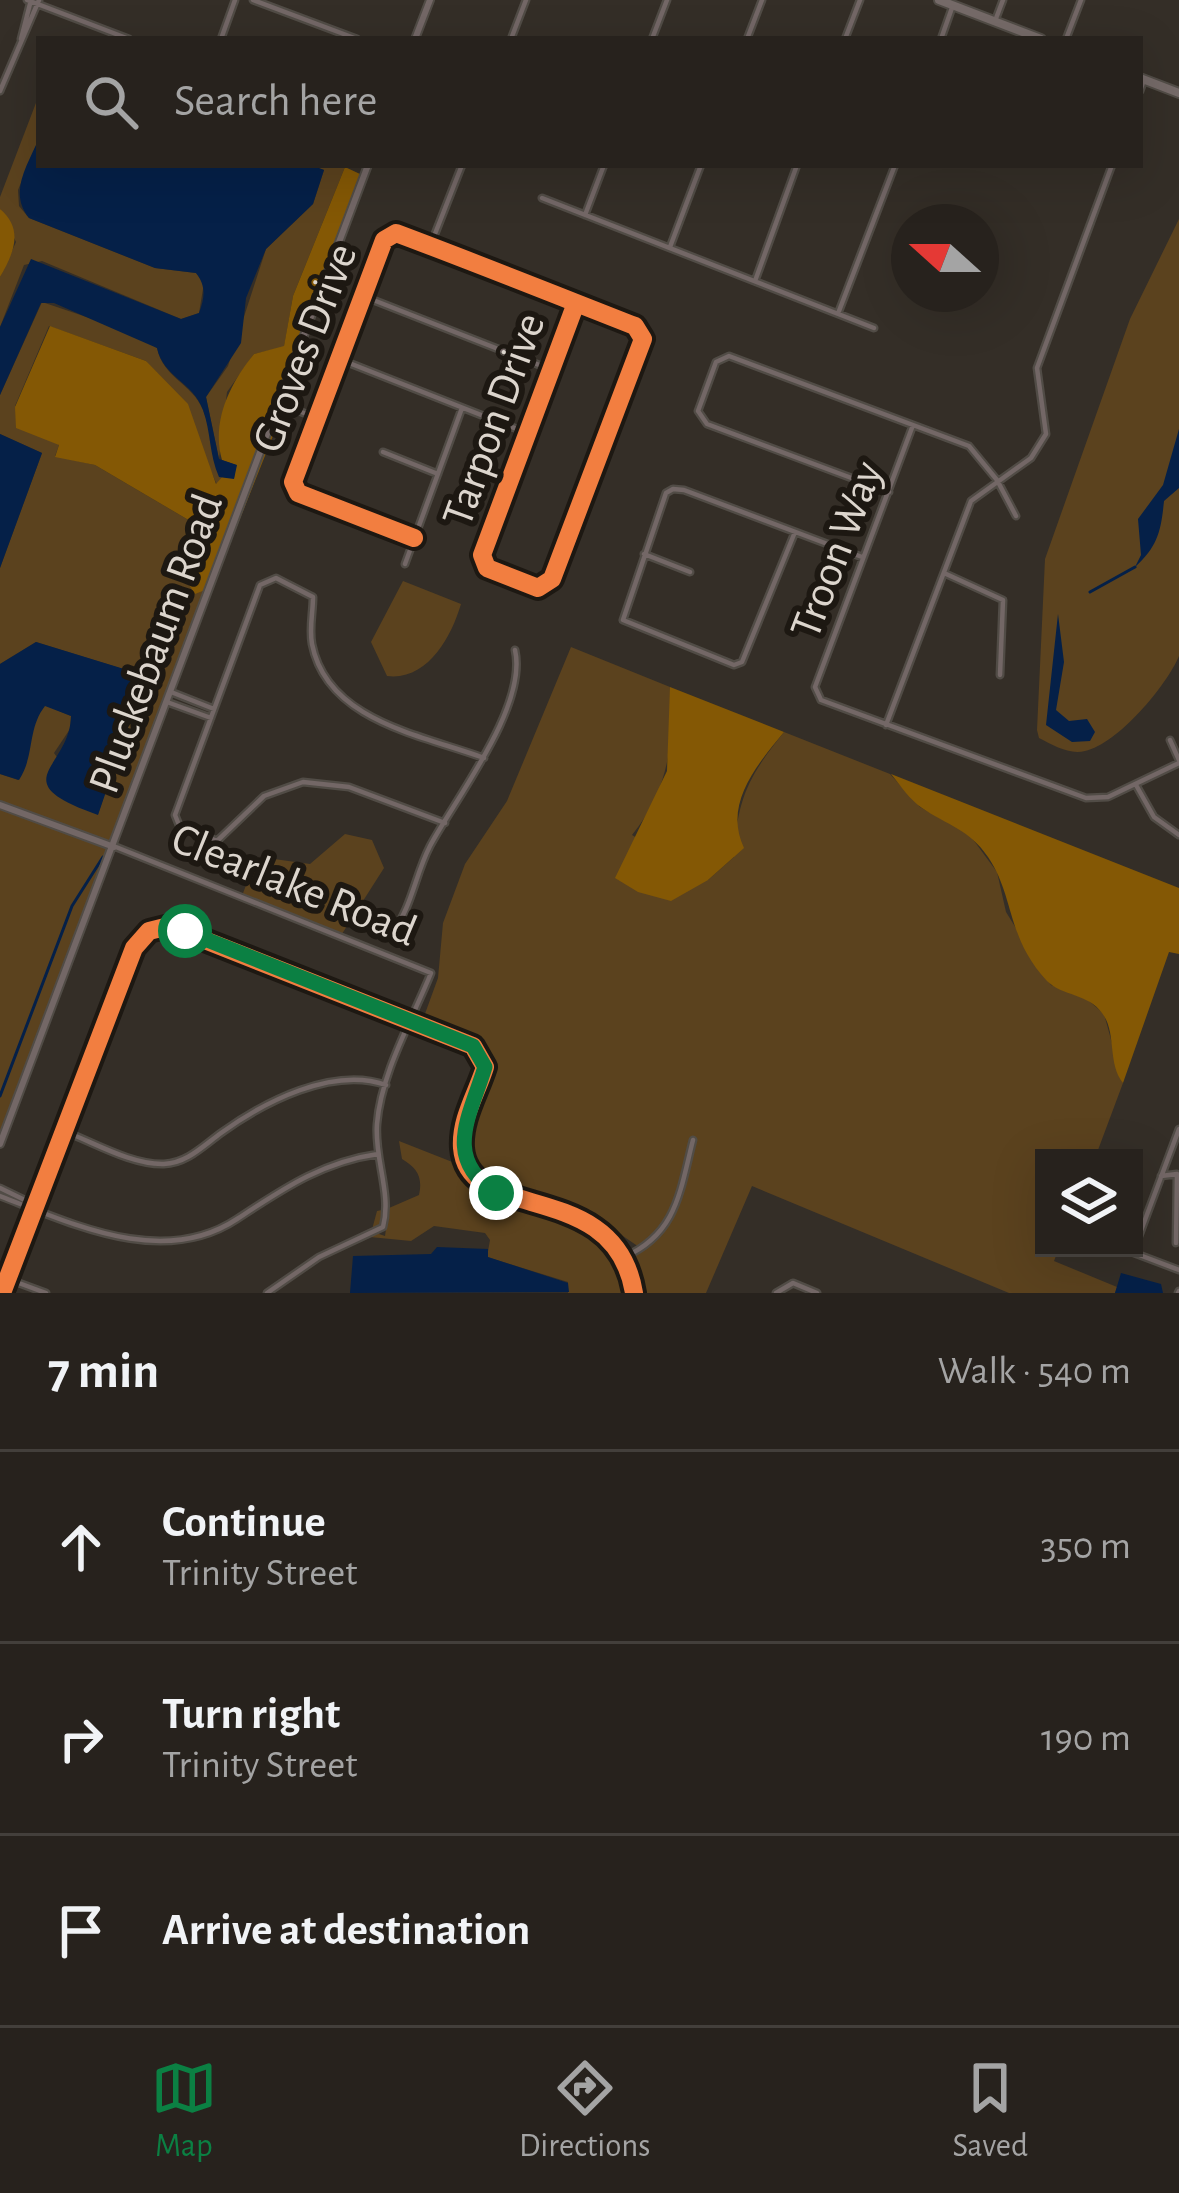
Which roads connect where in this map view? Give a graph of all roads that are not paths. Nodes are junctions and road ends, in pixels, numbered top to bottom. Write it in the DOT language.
graph roads {
  1 [pos="235,0"];
  2 [pos="253,0"];
  3 [pos="430,0"];
  4 [pos="526,0"];
  5 [pos="667,0"];
  6 [pos="762,0"];
  7 [pos="860,0"];
  8 [pos="939,0"];
  9 [pos="1003,0"];
  10 [pos="1081,0"];
  11 [pos="33,1"];
  12 [pos="953,5"];
  13 [pos="995,21"];
  14 [pos="121,36"];
  15 [pos="221,36"];
  16 [pos="349,36"];
  17 [pos="416,36"];
  18 [pos="512,36"];
  19 [pos="653,36"];
  20 [pos="749,36"];
  21 [pos="846,36"];
  22 [pos="941,36"];
  23 [pos="1033,36"];
  24 [pos="1067,36"];
  25 [pos="2,79"];
  26 [pos="1143,79"];
  27 [pos="0,91"];
  28 [pos="1179,93"];
  29 [pos="367,168"];
  30 [pos="461,168"];
  31 [pos="603,168"];
  32 [pos="700,168"];
  33 [pos="796,168"];
  34 [pos="894,168"];
  35 [pos="1111,168"];
  36 [pos="542,198"];
  37 [pos="585,214"];
  38 [pos="430,246"];
  39 [pos="670,247"];
  40 [pos="755,281"];
  41 [pos="363,296"];
  42 [pos="576,303"];
  43 [pos="838,314"];
  44 [pos="874,328"];
  45 [pos="339,359"];
  46 [pos="552,370"];
  47 [pos="278,403"];
  48 [pos="462,408"];
  49 [pos="317,418"];
  50 [pos="913,425"];
  51 [pos="527,433"];
  52 [pos="382,452"];
  53 [pos="438,473"];
  54 [pos="997,480"];
  55 [pos="889,492"];
  56 [pos="1016,515"];
  57 [pos="795,532"];
  58 [pos="414,538"];
  59 [pos="644,554"];
  60 [pos="862,557"];
  61 [pos="404,564"];
  62 [pos="690,572"];
  63 [pos="944,573"];
  64 [pos="515,650"];
  65 [pos="1000,674"];
  66 [pos="171,692"];
  67 [pos="167,702"];
  68 [pos="214,709"];
  69 [pos="211,718"];
  70 [pos="886,725"];
  71 [pos="1170,740"];
  72 [pos="484,758"];
  73 [pos="1179,761"];
  74 [pos="1136,785"];
  75 [pos="0,805"];
  76 [pos="445,823"];
  77 [pos="1179,835"];
  78 [pos="114,847"];
  79 [pos="392,933"];
  80 [pos="411,1021"];
  81 [pos="386,1085"];
  82 [pos="64,1131"];
  83 [pos="1179,1131"];
  84 [pos="693,1140"];
  85 [pos="0,1144"];
  86 [pos="378,1154"];
  87 [pos="1161,1176"];
  88 [pos="0,1192"];
  89 [pos="34,1205"];
  90 [pos="1143,1223"];
  91 [pos="1176,1243"];
  92 [pos="1143,1256"];
  93 [pos="624,1257"];
  94 [pos="1179,1270"];
  95 [pos="8,1279"];
  96 [pos="279,1285"];
  97 [pos="2,1293"];
  98 [pos="46,1293"];
  99 [pos="267,1293"];
  100 [pos="286,1293"];
  101 [pos="634,1293"];
  102 [pos="776,1293"];
  103 [pos="817,1293"];
  1 -- 15 [label="street"];
  2 -- 16 [label="street"];
  3 -- 17 [label="street"];
  4 -- 18 [label="street"];
  5 -- 19 [label="street"];
  6 -- 20 [label="street"];
  7 -- 21 [label="street"];
  8 -- 12 [label="main road"];
  9 -- 13 [label="street"];
  10 -- 24 [label="street"];
  11 -- 14 [label="street"];
  11 -- 25 [label="street"];
  12 -- 13 [label="main road"];
  12 -- 22 [label="street"];
  13 -- 23 [label="main road"];
  25 -- 27 [label="street"];
  26 -- 28 [label="main road"];
  29 -- 47 [label="street, Pluckebaum Road"];
  30 -- 38 [label="street"];
  31 -- 37 [label="street"];
  32 -- 39 [label="street"];
  33 -- 40 [label="street"];
  34 -- 43 [label="street"];
  35 -- 54 [label="street"];
  36 -- 37 [label="street"];
  37 -- 39 [label="street"];
  38 -- 41 [label="street, Groves Drive"];
  38 -- 42 [label="street"];
  39 -- 40 [label="street"];
  40 -- 43 [label="street"];
  41 -- 45 [label="street, Groves Drive"];
  41 -- 46 [label="street"];
  42 -- 46 [label="street, Tarpon Drive"];
  42 -- 51 [label="street, Tarpon Drive"];
  43 -- 44 [label="street"];
  45 -- 48 [label="street"];
  45 -- 49 [label="street, Groves Drive"];
  46 -- 51 [label="street, Tarpon Drive"];
  47 -- 49 [label="street"];
  47 -- 66 [label="street, Pluckebaum Road"];
  48 -- 51 [label="street"];
  48 -- 53 [label="street"];
  49 -- 58 [label="street, Groves Drive"];
  50 -- 54 [label="street"];
  50 -- 55 [label="street, Troon Way"];
  50 -- 55 [label="street"];
  52 -- 53 [label="street"];
  53 -- 58 [label="street"];
  54 -- 56 [label="street"];
  54 -- 63 [label="street"];
  55 -- 60 [label="street, Troon Way"];
  57 -- 59 [label="street"];
  57 -- 59 [label="street"];
  57 -- 60 [label="street"];
  58 -- 61 [label="street"];
  59 -- 62 [label="street"];
  60 -- 70 [label="street, Troon Way"];
  63 -- 65 [label="street"];
  63 -- 70 [label="street"];
  64 -- 72 [label="street"];
  66 -- 67 [label="street, Pluckebaum Road"];
  66 -- 68 [label="street"];
  67 -- 69 [label="street"];
  67 -- 78 [label="street, Pluckebaum Road"];
  68 -- 69 [label="street"];
  68 -- 72 [label="street"];
  69 -- 76 [label="street"];
  70 -- 74 [label="street"];
  71 -- 73 [label="street"];
  72 -- 76 [label="street"];
  73 -- 74 [label="street"];
  74 -- 77 [label="street"];
  75 -- 78 [label="street, Clearlake Road"];
  76 -- 79 [label="street"];
  78 -- 80 [label="street, Clearlake Road"];
  78 -- 85 [label="street, Pluckebaum Road"];
  80 -- 81 [label="street"];
  80 -- 82 [label="street"];
  80 -- 93 [label="street"];
  81 -- 82 [label="street"];
  81 -- 86 [label="street"];
  82 -- 89 [label="street"];
  83 -- 87 [label="street"];
  84 -- 93 [label="street"];
  86 -- 89 [label="street"];
  86 -- 96 [label="street"];
  87 -- 90 [label="street"];
  87 -- 91 [label="street"];
  88 -- 89 [label="street"];
  89 -- 95 [label="street"];
  92 -- 94 [label="street"];
  93 -- 101 [label="street"];
  95 -- 97 [label="street"];
  95 -- 98 [label="street"];
  96 -- 99 [label="street"];
  96 -- 100 [label="street"];
  102 -- 103 [label="street"];
}
